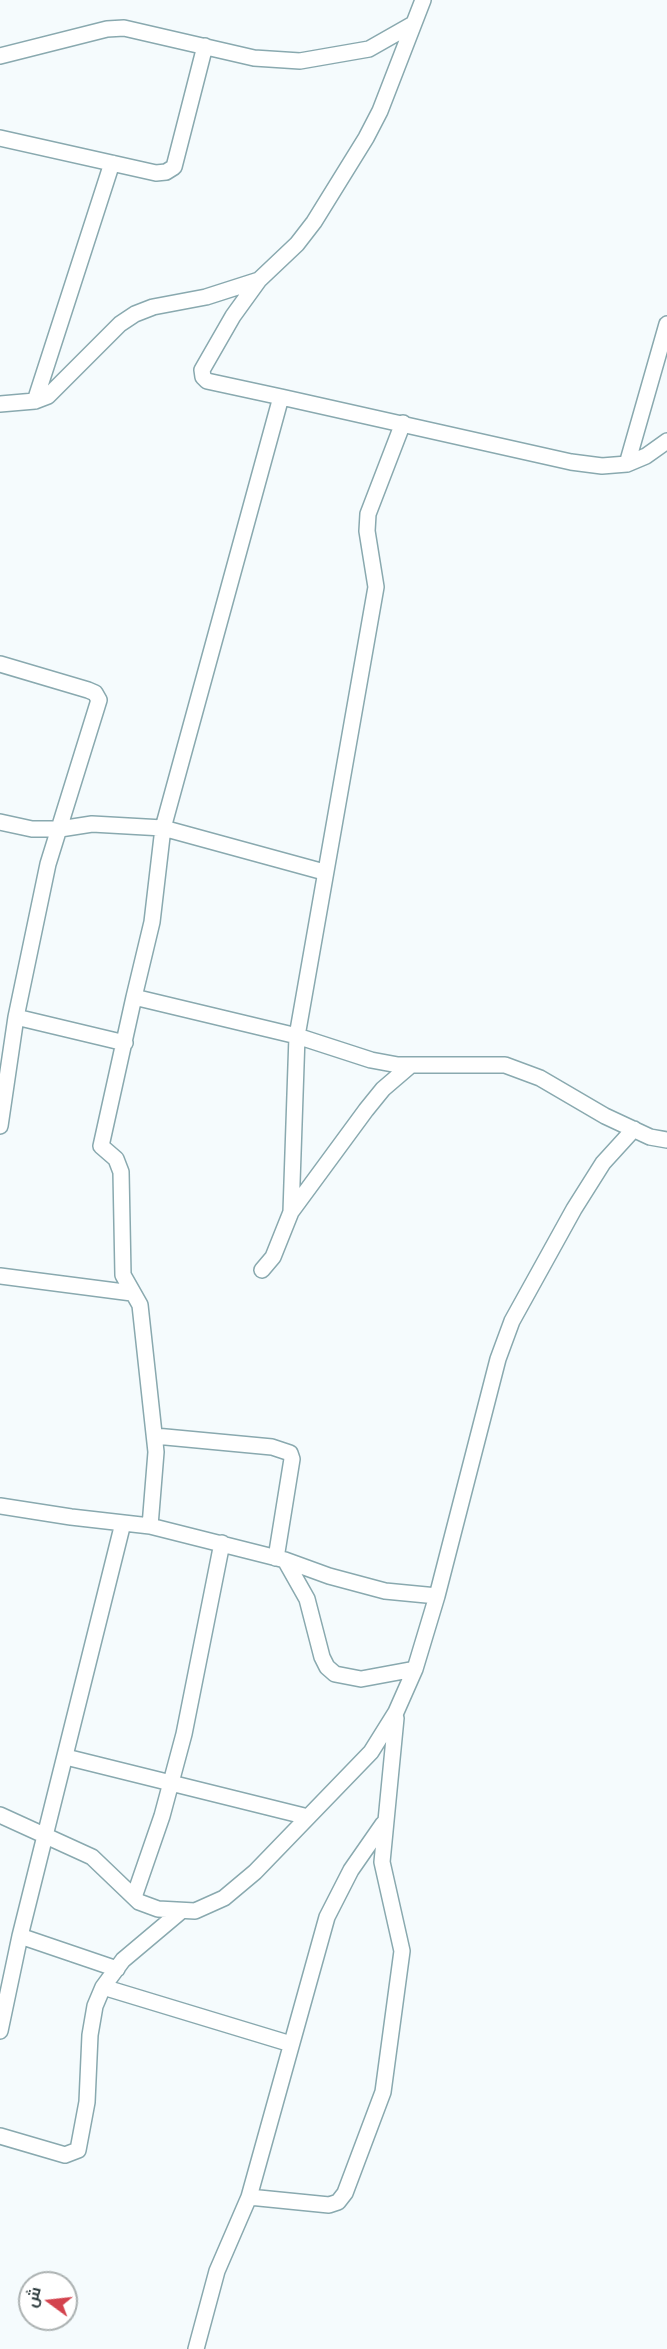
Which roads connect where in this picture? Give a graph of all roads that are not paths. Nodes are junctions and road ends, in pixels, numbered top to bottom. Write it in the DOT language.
graph roads {
  1 [pos="423,0"];
  2 [pos="413,24"];
  3 [pos="205,46"];
  4 [pos="0,56"];
  5 [pos="0,138"];
  6 [pos="112,164"];
  7 [pos="259,279"];
  8 [pos="667,324"];
  9 [pos="281,396"];
  10 [pos="34,400"];
  11 [pos="0,404"];
  12 [pos="402,423"];
  13 [pos="667,441"];
  14 [pos="627,464"];
  15 [pos="0,664"];
  16 [pos="0,822"];
  17 [pos="163,828"];
  18 [pos="60,829"];
  19 [pos="324,872"];
  20 [pos="134,997"];
  21 [pos="10,1024"];
  22 [pos="297,1036"];
  23 [pos="125,1043"];
  24 [pos="411,1065"];
  25 [pos="0,1126"];
  26 [pos="634,1129"];
  27 [pos="667,1140"];
  28 [pos="291,1212"];
  29 [pos="262,1270"];
  30 [pos="1,1279"];
  31 [pos="132,1293"];
  32 [pos="155,1436"];
  33 [pos="0,1506"];
  34 [pos="123,1523"];
  35 [pos="150,1526"];
  36 [pos="222,1544"];
  37 [pos="281,1559"];
  38 [pos="437,1596"];
  39 [pos="415,1669"];
  40 [pos="396,1712"];
  41 [pos="66,1757"];
  42 [pos="172,1783"];
  43 [pos="0,1815"];
  44 [pos="308,1817"];
  45 [pos="384,1822"];
  46 [pos="47,1835"];
  47 [pos="134,1897"];
  48 [pos="180,1912"];
  49 [pos="20,1936"];
  50 [pos="117,1969"];
  51 [pos="103,1987"];
  52 [pos="0,2031"];
  53 [pos="291,2044"];
  54 [pos="0,2136"];
  55 [pos="249,2197"];
  56 [pos="196,2349"];
  1 -- 2 [label="street"];
  2 -- 3 [label="street"];
  2 -- 7 [label="street"];
  3 -- 4 [label="street"];
  3 -- 6 [label="street"];
  5 -- 6 [label="street"];
  6 -- 10 [label="street"];
  7 -- 9 [label="street"];
  7 -- 10 [label="street"];
  8 -- 14 [label="street"];
  9 -- 12 [label="street"];
  9 -- 17 [label="street"];
  10 -- 11 [label="street"];
  12 -- 14 [label="street"];
  12 -- 19 [label="street"];
  13 -- 14 [label="street"];
  15 -- 18 [label="street"];
  16 -- 18 [label="street"];
  17 -- 18 [label="street"];
  17 -- 19 [label="street"];
  17 -- 20 [label="street"];
  18 -- 21 [label="street"];
  19 -- 22 [label="street"];
  20 -- 22 [label="street"];
  20 -- 23 [label="street"];
  21 -- 23 [label="street"];
  21 -- 25 [label="street"];
  22 -- 24 [label="street"];
  22 -- 28 [label="street"];
  23 -- 31 [label="street"];
  24 -- 26 [label="street"];
  24 -- 28 [label="street"];
  26 -- 27 [label="street"];
  26 -- 38 [label="street"];
  28 -- 29 [label="street"];
  30 -- 31 [label="street"];
  31 -- 32 [label="street"];
  32 -- 35 [label="street"];
  32 -- 37 [label="street"];
  33 -- 34 [label="street"];
  34 -- 35 [label="street"];
  34 -- 41 [label="street"];
  35 -- 36 [label="street"];
  36 -- 37 [label="street"];
  36 -- 42 [label="street"];
  37 -- 38 [label="street"];
  37 -- 39 [label="street"];
  38 -- 39 [label="street"];
  39 -- 40 [label="street"];
  40 -- 44 [label="street"];
  40 -- 45 [label="street"];
  41 -- 42 [label="street"];
  41 -- 46 [label="street"];
  42 -- 44 [label="street"];
  42 -- 47 [label="street"];
  43 -- 46 [label="street"];
  44 -- 48 [label="street"];
  45 -- 53 [label="street"];
  45 -- 55 [label="street"];
  46 -- 47 [label="street"];
  46 -- 49 [label="street"];
  47 -- 48 [label="street"];
  48 -- 50 [label="street"];
  49 -- 50 [label="street"];
  49 -- 52 [label="street"];
  50 -- 51 [label="street"];
  51 -- 53 [label="street"];
  51 -- 54 [label="street"];
  53 -- 55 [label="street"];
  55 -- 56 [label="street"];
}
